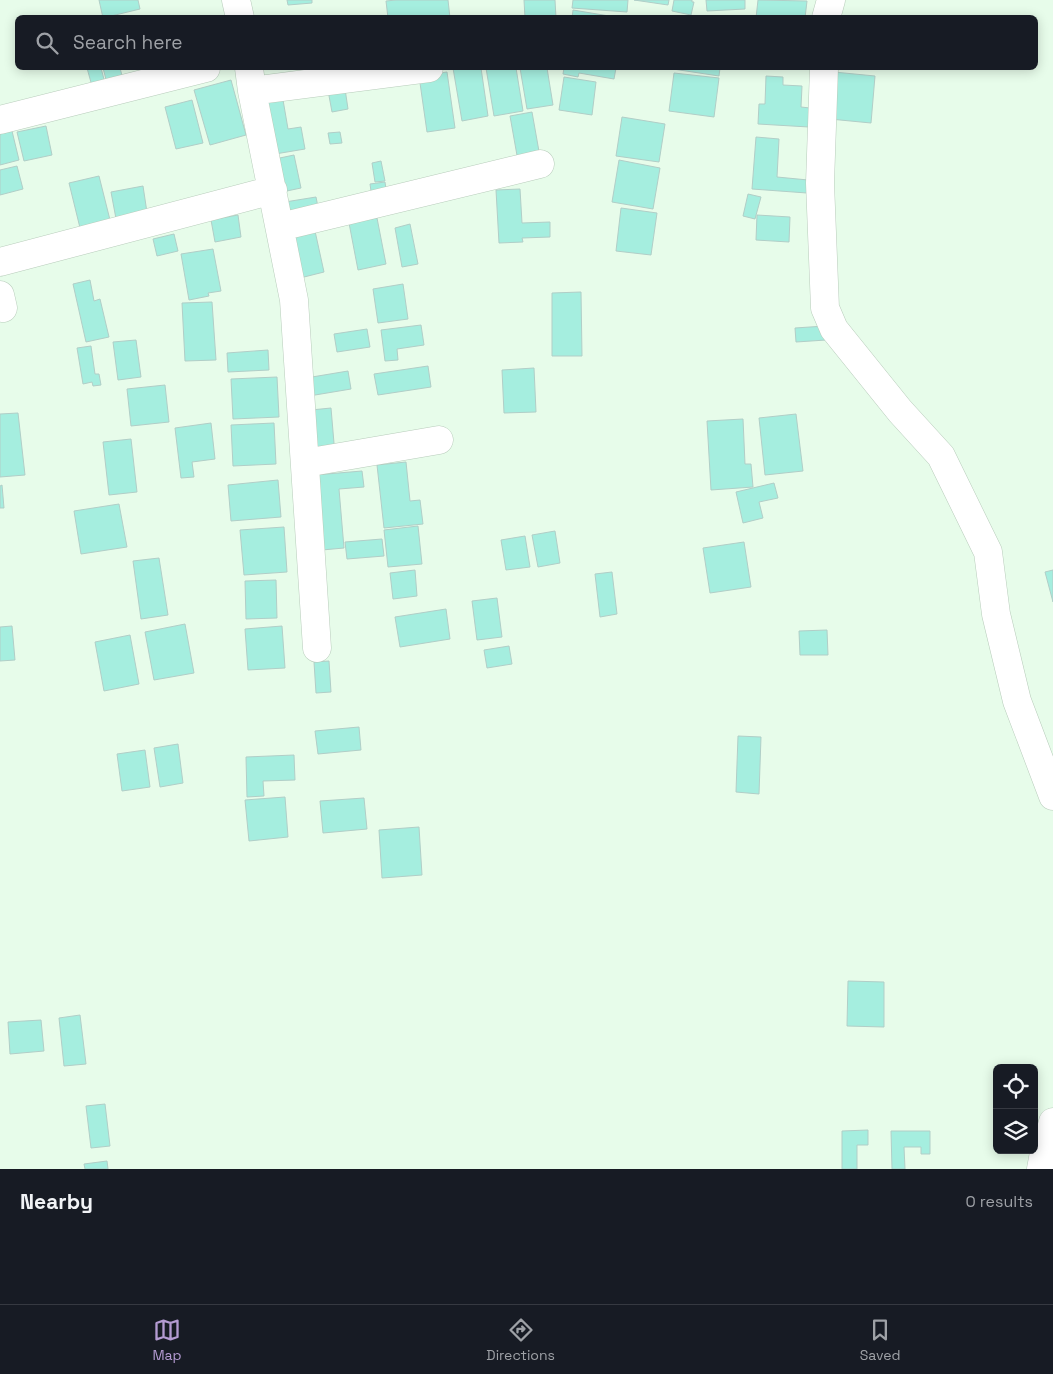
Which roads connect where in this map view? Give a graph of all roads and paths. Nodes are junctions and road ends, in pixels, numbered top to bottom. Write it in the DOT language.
graph roads {
  1 [pos="236,0"];
  2 [pos="832,0"];
  3 [pos="239,15"];
  4 [pos="826,15"];
  5 [pos="198,70"];
  6 [pos="397,70"];
  7 [pos="824,70"];
  8 [pos="251,79"];
  9 [pos="0,120"];
  10 [pos="540,164"];
  11 [pos="273,190"];
  12 [pos="280,226"];
  13 [pos="0,262"];
  14 [pos="439,440"];
  15 [pos="305,463"];
  16 [pos="317,648"];
  17 [pos="1053,796"];
  18 [pos="1053,1122"];
  19 [pos="1041,1169"];
  1 -- 3 [label="street"];
  2 -- 4 [label="street"];
  5 -- 9 [label="street"];
  6 -- 8 [label="street"];
  7 -- 17 [label="street"];
  8 -- 11 [label="street"];
  10 -- 12 [label="street"];
  11 -- 12 [label="street"];
  11 -- 13 [label="street"];
  12 -- 15 [label="street"];
  14 -- 15 [label="street"];
  15 -- 16 [label="street"];
  18 -- 19 [label="street"];
}
